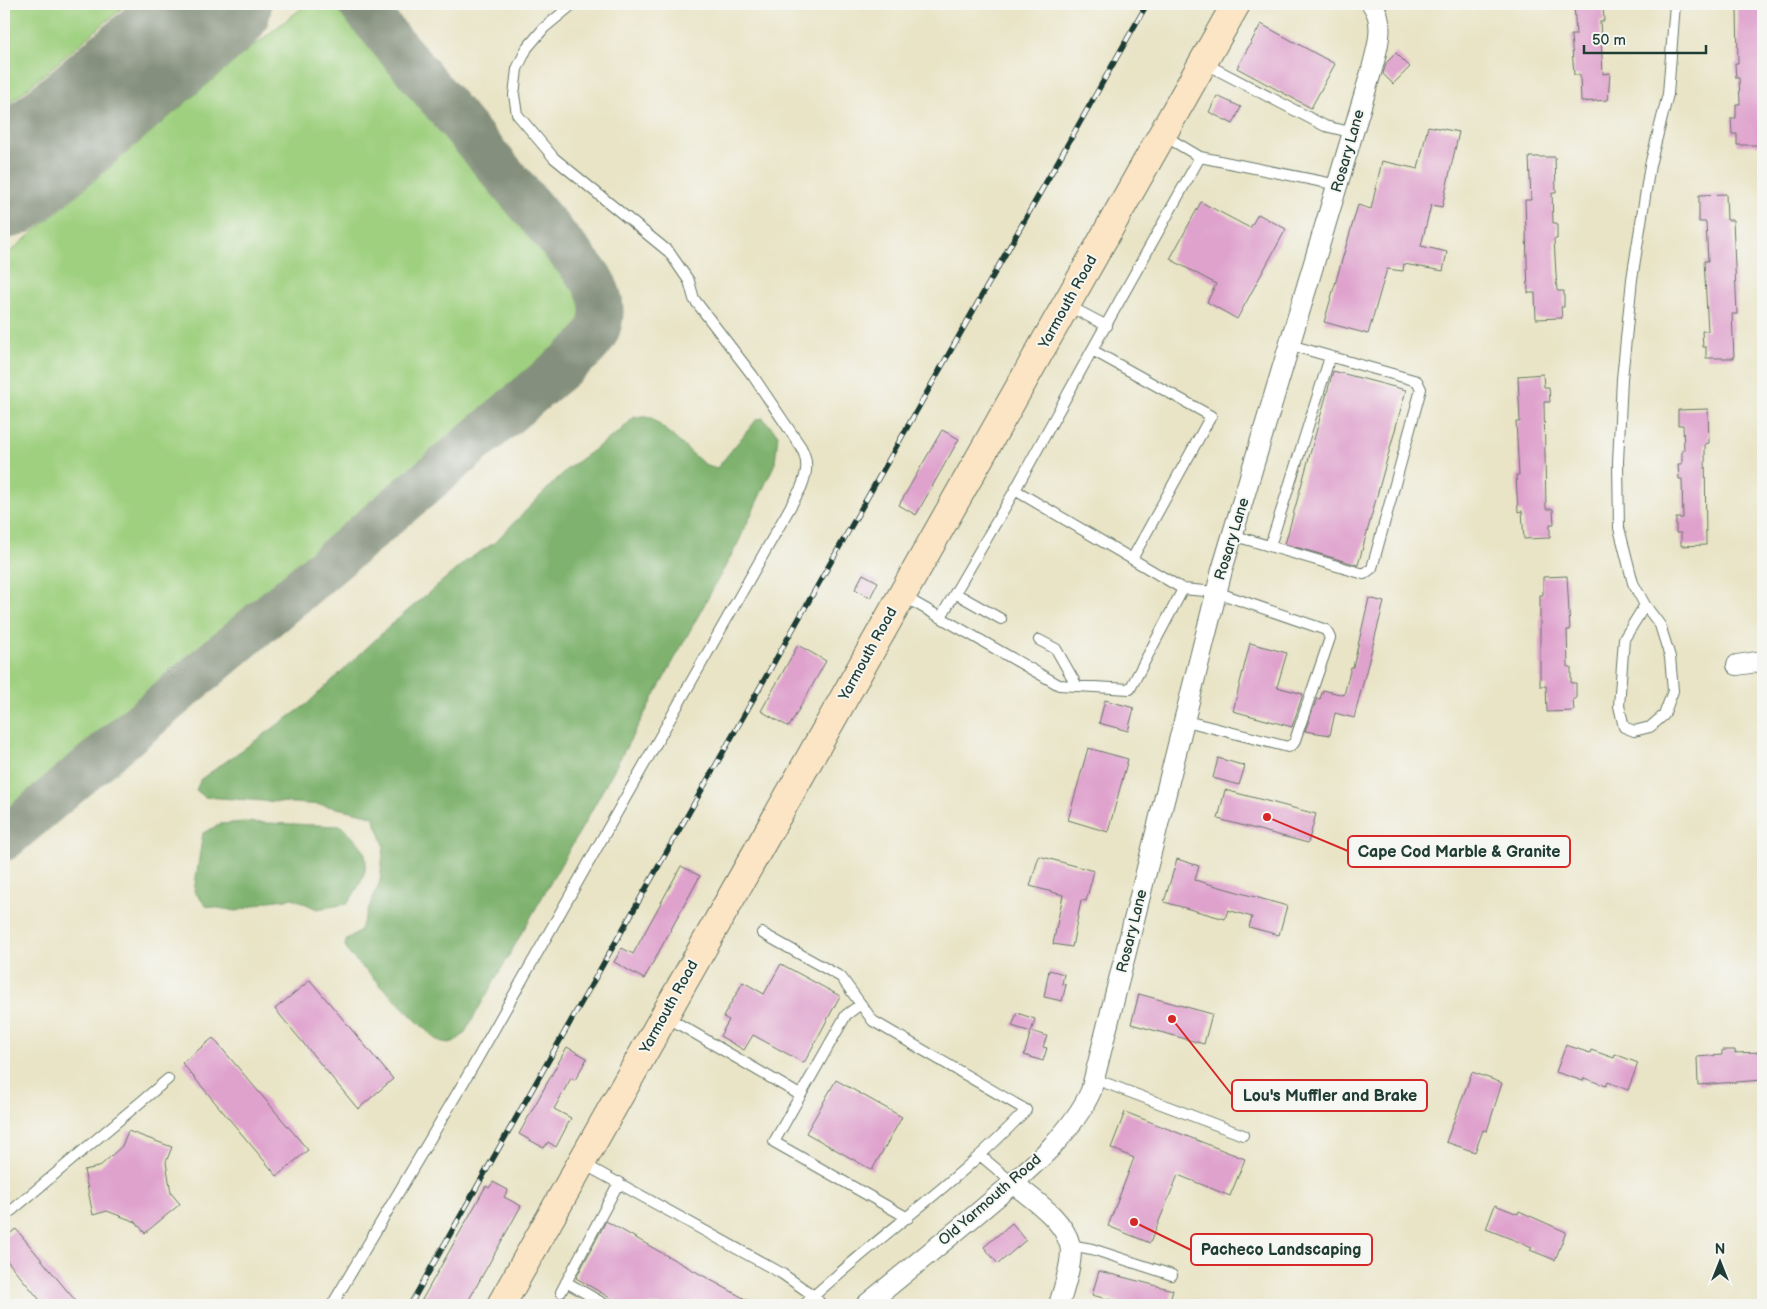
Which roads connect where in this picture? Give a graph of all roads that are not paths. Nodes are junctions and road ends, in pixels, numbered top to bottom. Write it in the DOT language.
graph roads {
  1 [pos="573,4"];
  2 [pos="1236,4"];
  3 [pos="1372,4"];
  4 [pos="1675,4"];
  5 [pos="1203,62"];
  6 [pos="1354,132"];
  7 [pos="1162,135"];
  8 [pos="1200,156"];
  9 [pos="1338,185"];
  10 [pos="1066,304"];
  11 [pos="1107,326"];
  12 [pos="1290,345"];
  13 [pos="1092,350"];
  14 [pos="1330,357"];
  15 [pos="1014,490"];
  16 [pos="1232,536"];
  17 [pos="1270,546"];
  18 [pos="1132,559"];
  19 [pos="1183,589"];
  20 [pos="1216,592"];
  21 [pos="955,593"];
  22 [pos="902,595"];
  23 [pos="1645,605"];
  24 [pos="941,617"];
  25 [pos="1001,619"];
  26 [pos="1039,640"];
  27 [pos="1763,661"];
  28 [pos="1736,665"];
  29 [pos="1077,686"];
  30 [pos="1186,721"];
  31 [pos="762,933"];
  32 [pos="861,1004"];
  33 [pos="664,1016"];
  34 [pos="168,1079"];
  35 [pos="1095,1079"];
  36 [pos="800,1095"];
  37 [pos="1243,1135"];
  38 [pos="981,1156"];
  39 [pos="582,1162"];
  40 [pos="619,1182"];
  41 [pos="1013,1183"];
  42 [pos="4,1217"];
  43 [pos="908,1218"];
  44 [pos="1070,1245"];
  45 [pos="1172,1275"];
  46 [pos="566,1282"];
  47 [pos="561,1292"];
  48 [pos="814,1296"];
  49 [pos="505,1304"];
  50 [pos="332,1305"];
  51 [pos="606,1305"];
  52 [pos="804,1305"];
  53 [pos="822,1305"];
  54 [pos="866,1305"];
  55 [pos="1059,1305"];
  1 -- 50 [label="lane"];
  2 -- 5 [label="main road, Yarmouth Road"];
  3 -- 6 [label="street, Rosary Lane"];
  4 -- 23 [label="lane"];
  5 -- 6 [label="lane"];
  5 -- 7 [label="main road, Yarmouth Road"];
  6 -- 9 [label="street, Rosary Lane"];
  7 -- 8 [label="lane"];
  7 -- 10 [label="main road, Yarmouth Road"];
  8 -- 9 [label="lane"];
  8 -- 11 [label="lane"];
  9 -- 12 [label="street, Rosary Lane"];
  10 -- 11 [label="lane"];
  10 -- 22 [label="main road, Yarmouth Road"];
  11 -- 13 [label="lane"];
  12 -- 14 [label="lane"];
  12 -- 16 [label="street, Rosary Lane"];
  13 -- 15 [label="lane"];
  13 -- 18 [label="lane"];
  14 -- 17 [label="lane"];
  14 -- 17 [label="lane"];
  15 -- 18 [label="lane"];
  15 -- 21 [label="lane"];
  16 -- 17 [label="lane"];
  16 -- 20 [label="street, Rosary Lane"];
  18 -- 19 [label="lane"];
  19 -- 20 [label="lane"];
  19 -- 29 [label="lane"];
  20 -- 30 [label="street, Rosary Lane"];
  20 -- 30 [label="lane"];
  21 -- 24 [label="lane"];
  21 -- 25 [label="lane"];
  22 -- 24 [label="lane"];
  22 -- 33 [label="main road, Yarmouth Road"];
  23 -- 23 [label="lane"];
  24 -- 29 [label="lane"];
  26 -- 29 [label="lane"];
  27 -- 28 [label="street"];
  30 -- 35 [label="street, Rosary Lane"];
  31 -- 32 [label="lane"];
  32 -- 36 [label="lane"];
  32 -- 38 [label="lane"];
  33 -- 36 [label="lane"];
  33 -- 39 [label="main road, Yarmouth Road"];
  34 -- 42 [label="lane"];
  35 -- 37 [label="lane"];
  35 -- 41 [label="street, Old Yarmouth Road"];
  36 -- 43 [label="lane"];
  38 -- 41 [label="lane"];
  38 -- 43 [label="lane"];
  39 -- 40 [label="lane"];
  39 -- 49 [label="main road, Yarmouth Road"];
  40 -- 46 [label="lane"];
  40 -- 48 [label="lane"];
  41 -- 44 [label="street"];
  41 -- 54 [label="street, Old Yarmouth Road"];
  43 -- 48 [label="lane"];
  44 -- 45 [label="lane"];
  44 -- 55 [label="street"];
  46 -- 47 [label="lane"];
  46 -- 51 [label="lane"];
  48 -- 52 [label="lane"];
  48 -- 53 [label="lane"];
}
